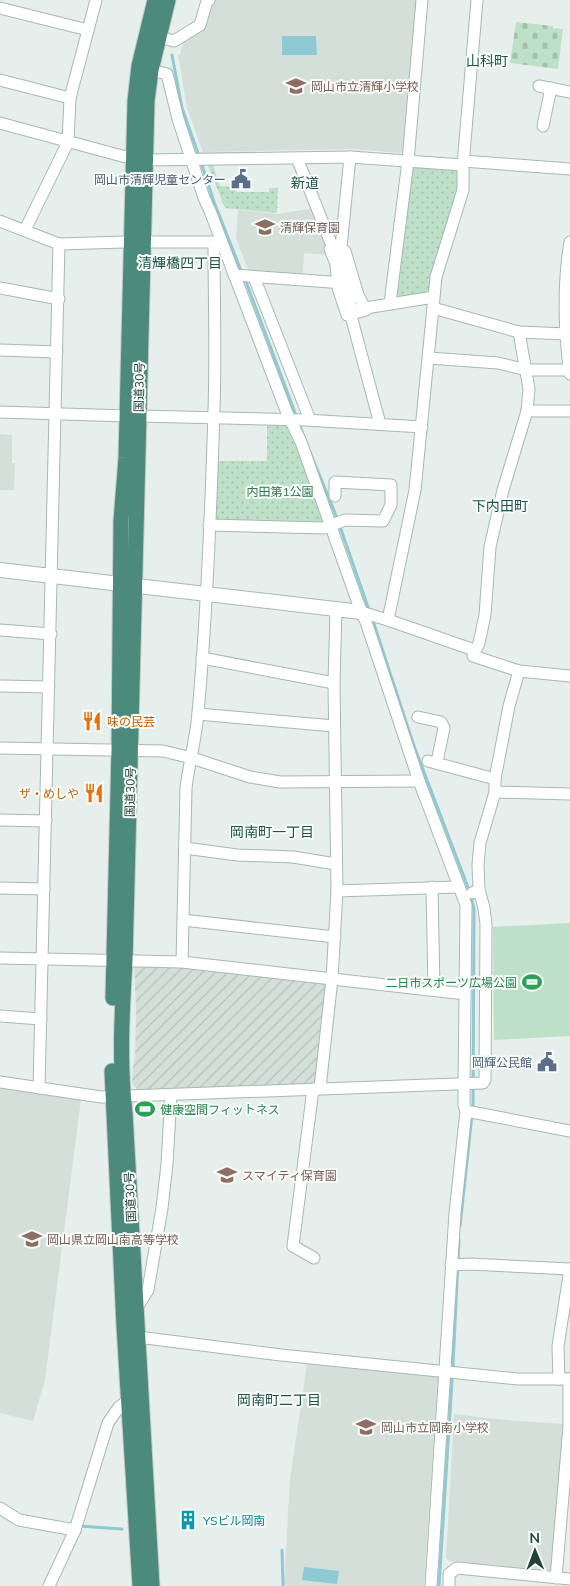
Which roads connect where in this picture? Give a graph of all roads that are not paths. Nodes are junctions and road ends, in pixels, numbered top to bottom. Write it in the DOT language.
graph roads {
  1 [pos="96,0"];
  2 [pos="155,0"];
  3 [pos="168,0"];
  4 [pos="209,0"];
  5 [pos="422,0"];
  6 [pos="478,0"];
  7 [pos="0,8"];
  8 [pos="88,30"];
  9 [pos="159,37"];
  10 [pos="151,70"];
  11 [pos="0,80"];
  12 [pos="539,86"];
  13 [pos="551,88"];
  14 [pos="570,92"];
  15 [pos="70,98"];
  16 [pos="0,122"];
  17 [pos="543,126"];
  18 [pos="68,142"];
  19 [pos="350,157"];
  20 [pos="297,158"];
  21 [pos="139,159"];
  22 [pos="197,159"];
  23 [pos="408,161"];
  24 [pos="463,163"];
  25 [pos="570,169"];
  26 [pos="0,221"];
  27 [pos="25,230"];
  28 [pos="137,242"];
  29 [pos="218,242"];
  30 [pos="570,242"];
  31 [pos="59,244"];
  32 [pos="338,250"];
  33 [pos="245,276"];
  34 [pos="341,282"];
  35 [pos="0,288"];
  36 [pos="59,299"];
  37 [pos="390,303"];
  38 [pos="434,303"];
  39 [pos="364,308"];
  40 [pos="351,312"];
  41 [pos="519,332"];
  42 [pos="567,334"];
  43 [pos="0,350"];
  44 [pos="57,352"];
  45 [pos="429,358"];
  46 [pos="527,370"];
  47 [pos="570,372"];
  48 [pos="527,411"];
  49 [pos="570,411"];
  50 [pos="0,412"];
  51 [pos="56,415"];
  52 [pos="133,416"];
  53 [pos="214,418"];
  54 [pos="300,420"];
  55 [pos="380,424"];
  56 [pos="422,428"];
  57 [pos="335,496"];
  58 [pos="334,524"];
  59 [pos="209,526"];
  60 [pos="0,570"];
  61 [pos="52,576"];
  62 [pos="128,584"];
  63 [pos="207,594"];
  64 [pos="336,609"];
  65 [pos="367,614"];
  66 [pos="388,620"];
  67 [pos="0,630"];
  68 [pos="51,634"];
  69 [pos="474,650"];
  70 [pos="202,658"];
  71 [pos="518,671"];
  72 [pos="570,676"];
  73 [pos="334,683"];
  74 [pos="0,686"];
  75 [pos="49,687"];
  76 [pos="198,714"];
  77 [pos="418,717"];
  78 [pos="334,726"];
  79 [pos="0,748"];
  80 [pos="48,749"];
  81 [pos="125,751"];
  82 [pos="192,758"];
  83 [pos="495,779"];
  84 [pos="334,781"];
  85 [pos="419,781"];
  86 [pos="495,792"];
  87 [pos="570,794"];
  88 [pos="0,820"];
  89 [pos="46,821"];
  90 [pos="185,848"];
  91 [pos="336,864"];
  92 [pos="432,887"];
  93 [pos="0,888"];
  94 [pos="44,890"];
  95 [pos="337,891"];
  96 [pos="468,893"];
  97 [pos="183,920"];
  98 [pos="334,937"];
  99 [pos="0,958"];
  100 [pos="42,959"];
  101 [pos="120,960"];
  102 [pos="182,962"];
  103 [pos="332,979"];
  104 [pos="434,990"];
  105 [pos="466,994"];
  106 [pos="0,1016"];
  107 [pos="41,1019"];
  108 [pos="0,1082"];
  109 [pos="469,1084"];
  110 [pos="40,1088"];
  111 [pos="316,1089"];
  112 [pos="171,1095"];
  113 [pos="118,1097"];
  114 [pos="471,1112"];
  115 [pos="570,1131"];
  116 [pos="314,1258"];
  117 [pos="456,1266"];
  118 [pos="570,1269"];
  119 [pos="136,1309"];
  120 [pos="131,1338"];
  121 [pos="449,1372"];
  122 [pos="566,1379"];
  123 [pos="135,1400"];
  124 [pos="0,1508"];
  125 [pos="76,1527"];
  126 [pos="556,1578"];
  127 [pos="570,1579"];
  128 [pos="49,1586"];
  129 [pos="140,1586"];
  130 [pos="152,1586"];
  131 [pos="431,1586"];
  132 [pos="448,1586"];
  1 -- 8 [label="street"];
  2 -- 21 [label="highway, 国道30号"];
  3 -- 9 [label="highway, 国道30号"];
  4 -- 9 [label="street"];
  5 -- 23 [label="street"];
  6 -- 24 [label="street"];
  7 -- 8 [label="street"];
  8 -- 15 [label="street"];
  9 -- 10 [label="highway, 国道30号"];
  10 -- 21 [label="highway, 国道30号"];
  10 -- 22 [label="street"];
  11 -- 15 [label="street"];
  12 -- 13 [label="street"];
  13 -- 14 [label="street"];
  13 -- 17 [label="street"];
  15 -- 18 [label="street"];
  16 -- 18 [label="street"];
  18 -- 21 [label="street"];
  18 -- 27 [label="street"];
  19 -- 20 [label="street"];
  19 -- 23 [label="street"];
  19 -- 32 [label="street"];
  20 -- 22 [label="street"];
  20 -- 32 [label="street"];
  21 -- 22 [label="street"];
  21 -- 28 [label="highway, 国道30号"];
  22 -- 29 [label="street"];
  23 -- 24 [label="street"];
  23 -- 37 [label="street"];
  24 -- 25 [label="street"];
  24 -- 38 [label="street"];
  26 -- 27 [label="street"];
  27 -- 31 [label="street"];
  28 -- 29 [label="street"];
  28 -- 31 [label="street"];
  28 -- 52 [label="highway, 国道30号"];
  29 -- 33 [label="street"];
  29 -- 53 [label="street"];
  30 -- 42 [label="street"];
  31 -- 36 [label="street"];
  32 -- 34 [label="street"];
  32 -- 34 [label="street"];
  32 -- 39 [label="street"];
  33 -- 34 [label="street"];
  33 -- 54 [label="street"];
  33 -- 54 [label="street"];
  34 -- 40 [label="street"];
  35 -- 36 [label="street"];
  36 -- 44 [label="street"];
  37 -- 38 [label="street"];
  37 -- 39 [label="street"];
  38 -- 41 [label="street"];
  38 -- 45 [label="street"];
  39 -- 40 [label="street"];
  40 -- 55 [label="street"];
  41 -- 42 [label="street"];
  41 -- 46 [label="street"];
  42 -- 47 [label="street"];
  43 -- 44 [label="street"];
  44 -- 51 [label="street"];
  45 -- 46 [label="street"];
  45 -- 56 [label="street"];
  46 -- 47 [label="street"];
  46 -- 48 [label="street"];
  48 -- 49 [label="street"];
  48 -- 69 [label="street"];
  50 -- 51 [label="street"];
  51 -- 52 [label="street"];
  51 -- 61 [label="street"];
  52 -- 53 [label="street"];
  52 -- 62 [label="highway, 国道30号"];
  53 -- 54 [label="street"];
  53 -- 59 [label="street"];
  54 -- 55 [label="street"];
  54 -- 58 [label="street"];
  55 -- 56 [label="street"];
  56 -- 66 [label="street"];
  57 -- 58 [label="street"];
  58 -- 59 [label="street"];
  58 -- 65 [label="street"];
  59 -- 63 [label="street"];
  60 -- 61 [label="street"];
  61 -- 62 [label="street"];
  61 -- 68 [label="street"];
  62 -- 63 [label="street"];
  62 -- 81 [label="highway, 国道30号"];
  63 -- 64 [label="street"];
  63 -- 70 [label="street"];
  64 -- 65 [label="street"];
  64 -- 73 [label="street"];
  65 -- 66 [label="street"];
  65 -- 85 [label="street"];
  66 -- 69 [label="street"];
  67 -- 68 [label="street"];
  68 -- 75 [label="street"];
  69 -- 71 [label="street"];
  70 -- 73 [label="street"];
  70 -- 76 [label="street"];
  71 -- 72 [label="street"];
  71 -- 83 [label="street"];
  73 -- 78 [label="street"];
  74 -- 75 [label="street"];
  75 -- 80 [label="street"];
  76 -- 78 [label="street"];
  76 -- 82 [label="street"];
  77 -- 83 [label="street"];
  78 -- 84 [label="street"];
  79 -- 80 [label="street"];
  80 -- 81 [label="street"];
  80 -- 89 [label="street"];
  81 -- 82 [label="street"];
  81 -- 101 [label="highway, 国道30号"];
  82 -- 84 [label="street"];
  82 -- 90 [label="street"];
  83 -- 86 [label="street"];
  84 -- 85 [label="street"];
  84 -- 91 [label="street"];
  85 -- 96 [label="street"];
  86 -- 87 [label="street"];
  86 -- 96 [label="street"];
  88 -- 89 [label="street"];
  89 -- 94 [label="street"];
  90 -- 91 [label="street"];
  90 -- 97 [label="street"];
  91 -- 95 [label="street"];
  92 -- 95 [label="street"];
  92 -- 96 [label="street"];
  92 -- 104 [label="street"];
  93 -- 94 [label="street"];
  94 -- 100 [label="street"];
  95 -- 98 [label="street"];
  96 -- 105 [label="street"];
  96 -- 109 [label="street"];
  97 -- 98 [label="street"];
  97 -- 102 [label="street"];
  98 -- 103 [label="street"];
  99 -- 100 [label="street"];
  100 -- 101 [label="street"];
  100 -- 107 [label="street"];
  101 -- 102 [label="street"];
  101 -- 113 [label="highway, 国道30号"];
  102 -- 103 [label="street"];
  103 -- 104 [label="street"];
  103 -- 111 [label="street"];
  104 -- 105 [label="street"];
  105 -- 109 [label="street"];
  106 -- 107 [label="street"];
  107 -- 110 [label="street"];
  108 -- 110 [label="street"];
  109 -- 111 [label="street"];
  109 -- 114 [label="street"];
  110 -- 113 [label="street"];
  111 -- 112 [label="street"];
  111 -- 116 [label="street"];
  112 -- 113 [label="street"];
  112 -- 119 [label="street"];
  113 -- 119 [label="highway, 国道30号"];
  113 -- 120 [label="highway, 国道30号"];
  114 -- 115 [label="street"];
  114 -- 117 [label="street"];
  117 -- 118 [label="street"];
  117 -- 121 [label="street"];
  118 -- 122 [label="street"];
  119 -- 120 [label="highway, 国道30号"];
  120 -- 121 [label="street"];
  120 -- 123 [label="highway, 国道30号"];
  121 -- 122 [label="street"];
  121 -- 131 [label="street"];
  122 -- 126 [label="street"];
  123 -- 125 [label="street"];
  123 -- 129 [label="highway, 国道30号"];
  123 -- 130 [label="highway, 国道30号"];
  124 -- 125 [label="street"];
  125 -- 128 [label="street"];
  126 -- 127 [label="street"];
  126 -- 132 [label="street"];
}
